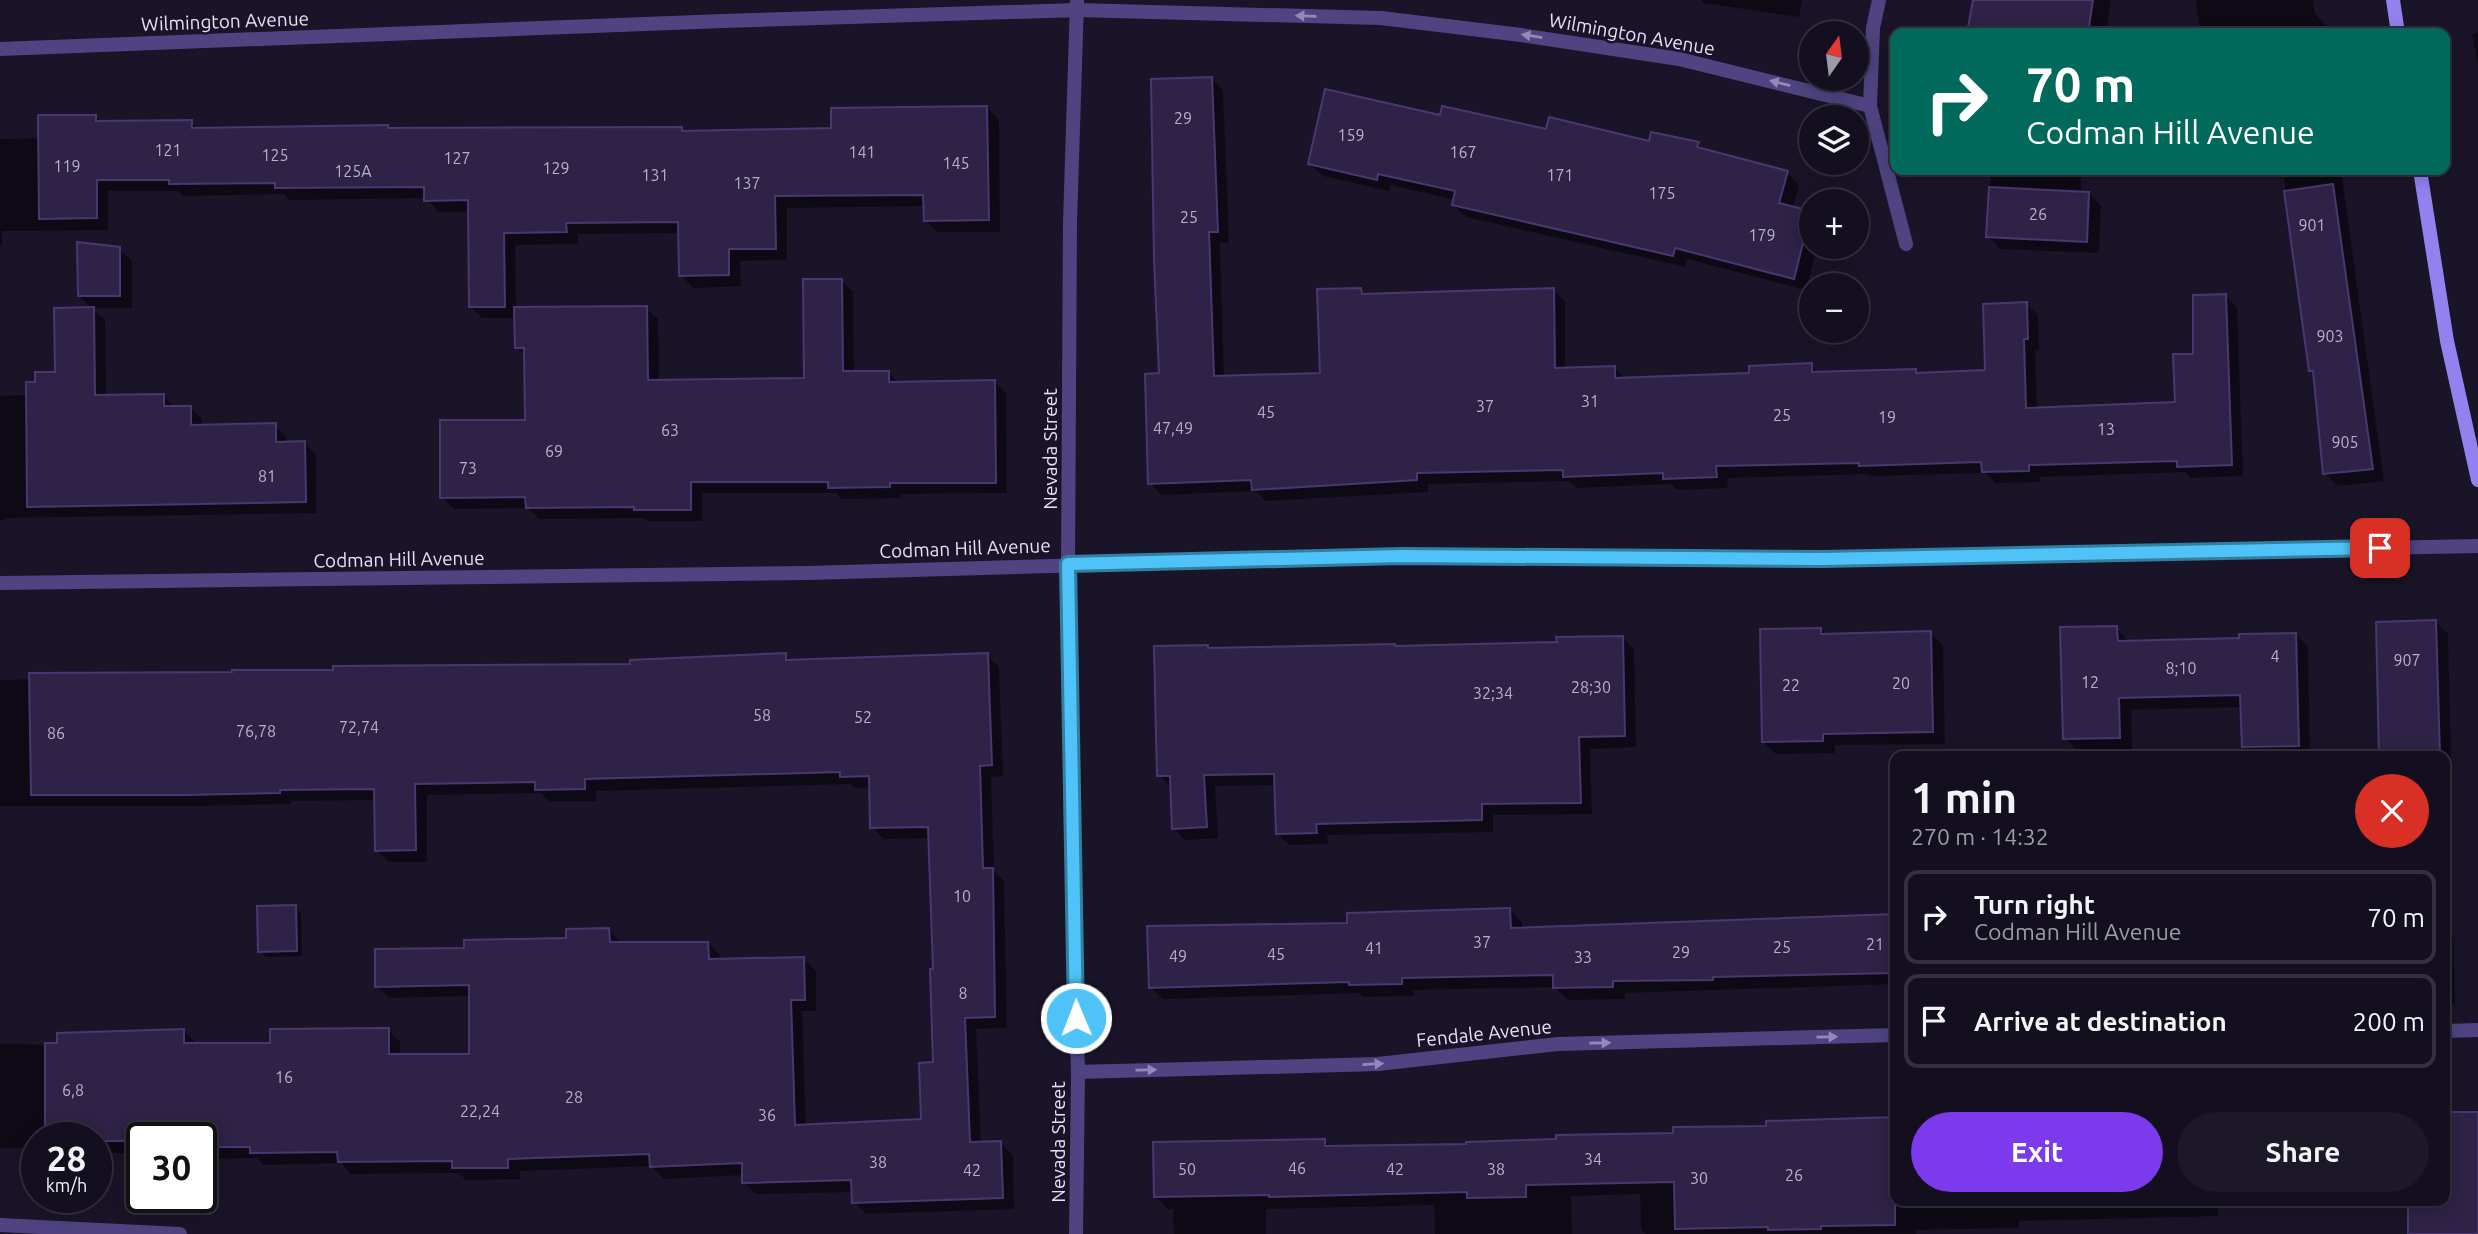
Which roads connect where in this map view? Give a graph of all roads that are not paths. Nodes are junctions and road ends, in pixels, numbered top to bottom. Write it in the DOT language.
graph roads {
  1 [pos="1879,0"];
  2 [pos="2393,0"];
  3 [pos="1077,5"];
  4 [pos="2397,28"];
  5 [pos="0,49"];
  6 [pos="1870,106"];
  7 [pos="2421,175"];
  8 [pos="1906,244"];
  9 [pos="2478,480"];
  10 [pos="2478,546"];
  11 [pos="1068,564"];
  12 [pos="0,583"];
  13 [pos="2478,1030"];
  14 [pos="2450,1031"];
  15 [pos="1890,1035"];
  16 [pos="1078,1072"];
  17 [pos="0,1225"];
  18 [pos="180,1234"];
  19 [pos="1076,1234"];
  1 -- 6 [label="street"];
  2 -- 4 [label="main road"];
  3 -- 5 [label="street, Wilmington Avenue"];
  6 -- 3 [label="street, Wilmington Avenue, one-way"];
  3 -- 11 [label="street, Nevada Street"];
  6 -- 8 [label="street"];
  7 -- 9 [label="main road"];
  10 -- 11 [label="street, Codman Hill Avenue"];
  11 -- 12 [label="street, Codman Hill Avenue"];
  11 -- 16 [label="street, Nevada Street"];
  13 -- 14 [label="street"];
  16 -- 15 [label="street, Fendale Avenue, one-way"];
  16 -- 19 [label="street, Nevada Street"];
  17 -- 18 [label="street"];
}
